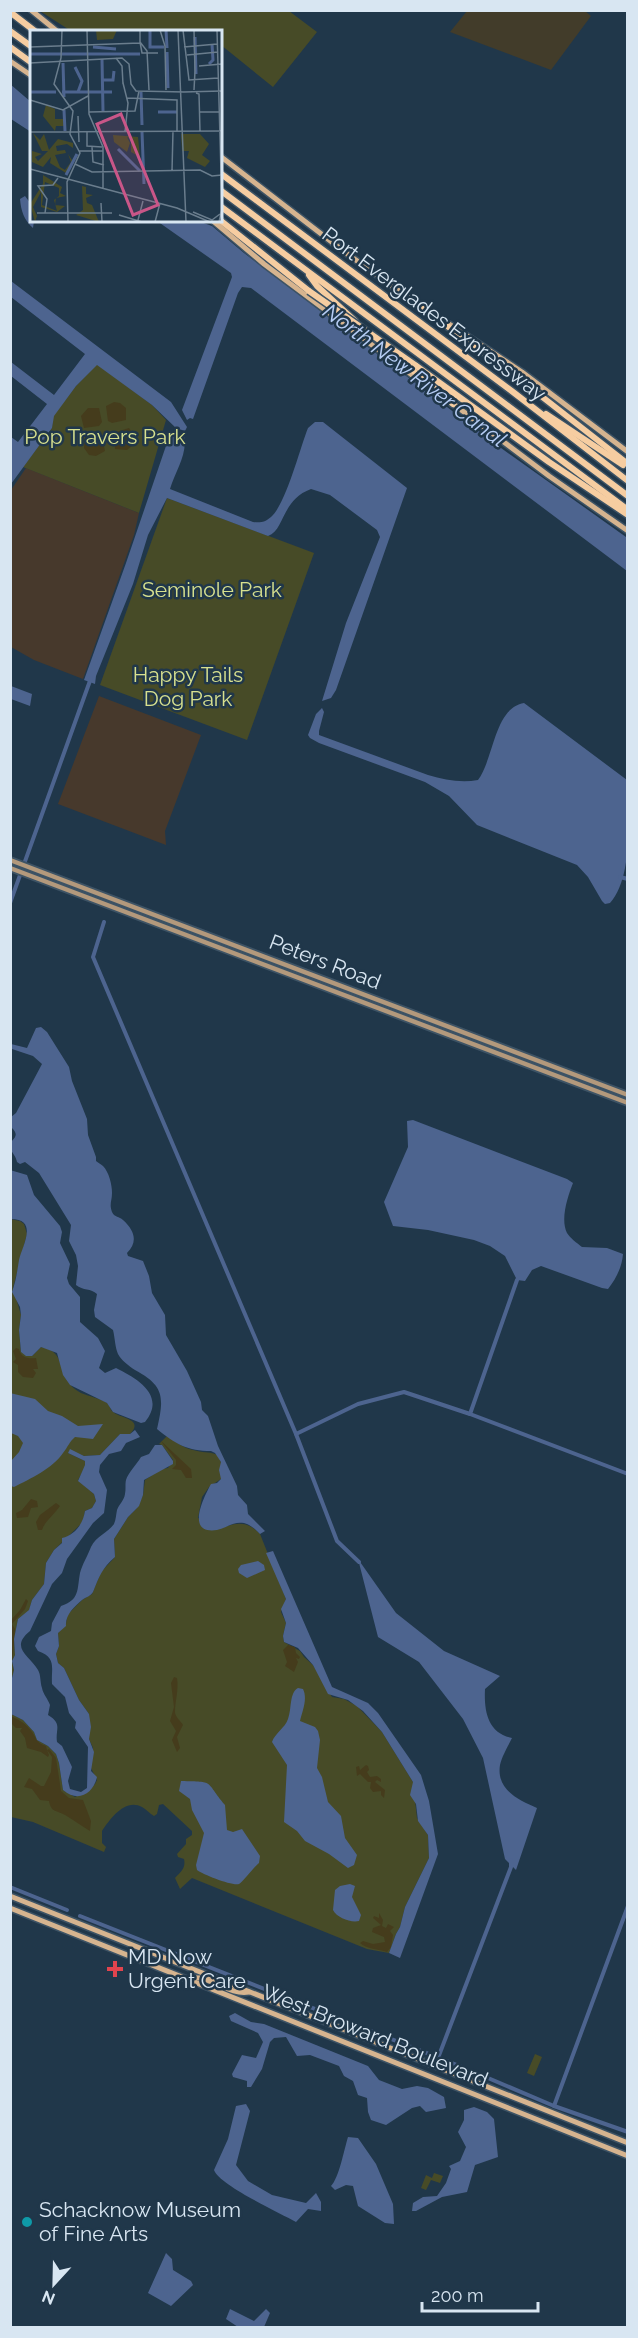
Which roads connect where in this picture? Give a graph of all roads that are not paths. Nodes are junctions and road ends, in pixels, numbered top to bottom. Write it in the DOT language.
graph roads {
  1 [pos="31,10"];
  2 [pos="10,12"];
  3 [pos="33,30"];
  4 [pos="56,30"];
  5 [pos="10,31"];
  6 [pos="30,46"];
  7 [pos="10,47"];
  8 [pos="10,62"];
  9 [pos="30,62"];
  10 [pos="30,75"];
  11 [pos="222,158"];
  12 [pos="222,174"];
  13 [pos="222,192"];
  14 [pos="222,207"];
  15 [pos="214,222"];
  16 [pos="222,222"];
  17 [pos="306,270"];
  18 [pos="420,306"];
  19 [pos="513,392"];
  20 [pos="453,404"];
  21 [pos="627,452"];
  22 [pos="627,466"];
  23 [pos="627,481"];
  24 [pos="627,496"];
  25 [pos="627,513"];
  26 [pos="627,531"];
  27 [pos="10,860"];
  28 [pos="12,869"];
  29 [pos="627,1095"];
  30 [pos="627,1103"];
  31 [pos="10,1896"];
  32 [pos="21,1900"];
  33 [pos="10,1901"];
  34 [pos="10,1908"];
  35 [pos="188,1979"];
  36 [pos="250,1992"];
  37 [pos="401,2053"];
  38 [pos="385,2058"];
  39 [pos="627,2143"];
  40 [pos="627,2156"];
  1 -- 4 [label="main road"];
  2 -- 3 [label="highway"];
  5 -- 6 [label="highway"];
  7 -- 9 [label="highway"];
  8 -- 10 [label="main road"];
  11 -- 18 [label="main road"];
  12 -- 19 [label="highway, Port Everglades Expressway"];
  13 -- 24 [label="highway"];
  14 -- 17 [label="highway, Port Everglades Expressway"];
  15 -- 20 [label="main road"];
  16 -- 25 [label="highway, bridge"];
  17 -- 20 [label="highway"];
  17 -- 25 [label="highway, Port Everglades Expressway"];
  18 -- 21 [label="main road"];
  18 -- 22 [label="highway"];
  19 -- 22 [label="highway"];
  19 -- 23 [label="highway, Port Everglades Expressway"];
  20 -- 26 [label="main road"];
  27 -- 29 [label="main road, Peters Road"];
  28 -- 30 [label="main road, Peters Road"];
  31 -- 32 [label="main road, West Broward Boulevard"];
  32 -- 33 [label="main road"];
  32 -- 36 [label="main road, West Broward Boulevard"];
  34 -- 35 [label="main road, West Broward Boulevard"];
  35 -- 36 [label="main road"];
  35 -- 38 [label="main road, West Broward Boulevard"];
  36 -- 37 [label="main road, West Broward Boulevard"];
  37 -- 38 [label="main road"];
  37 -- 39 [label="main road, West Broward Boulevard"];
  38 -- 40 [label="main road, West Broward Boulevard"];
}
